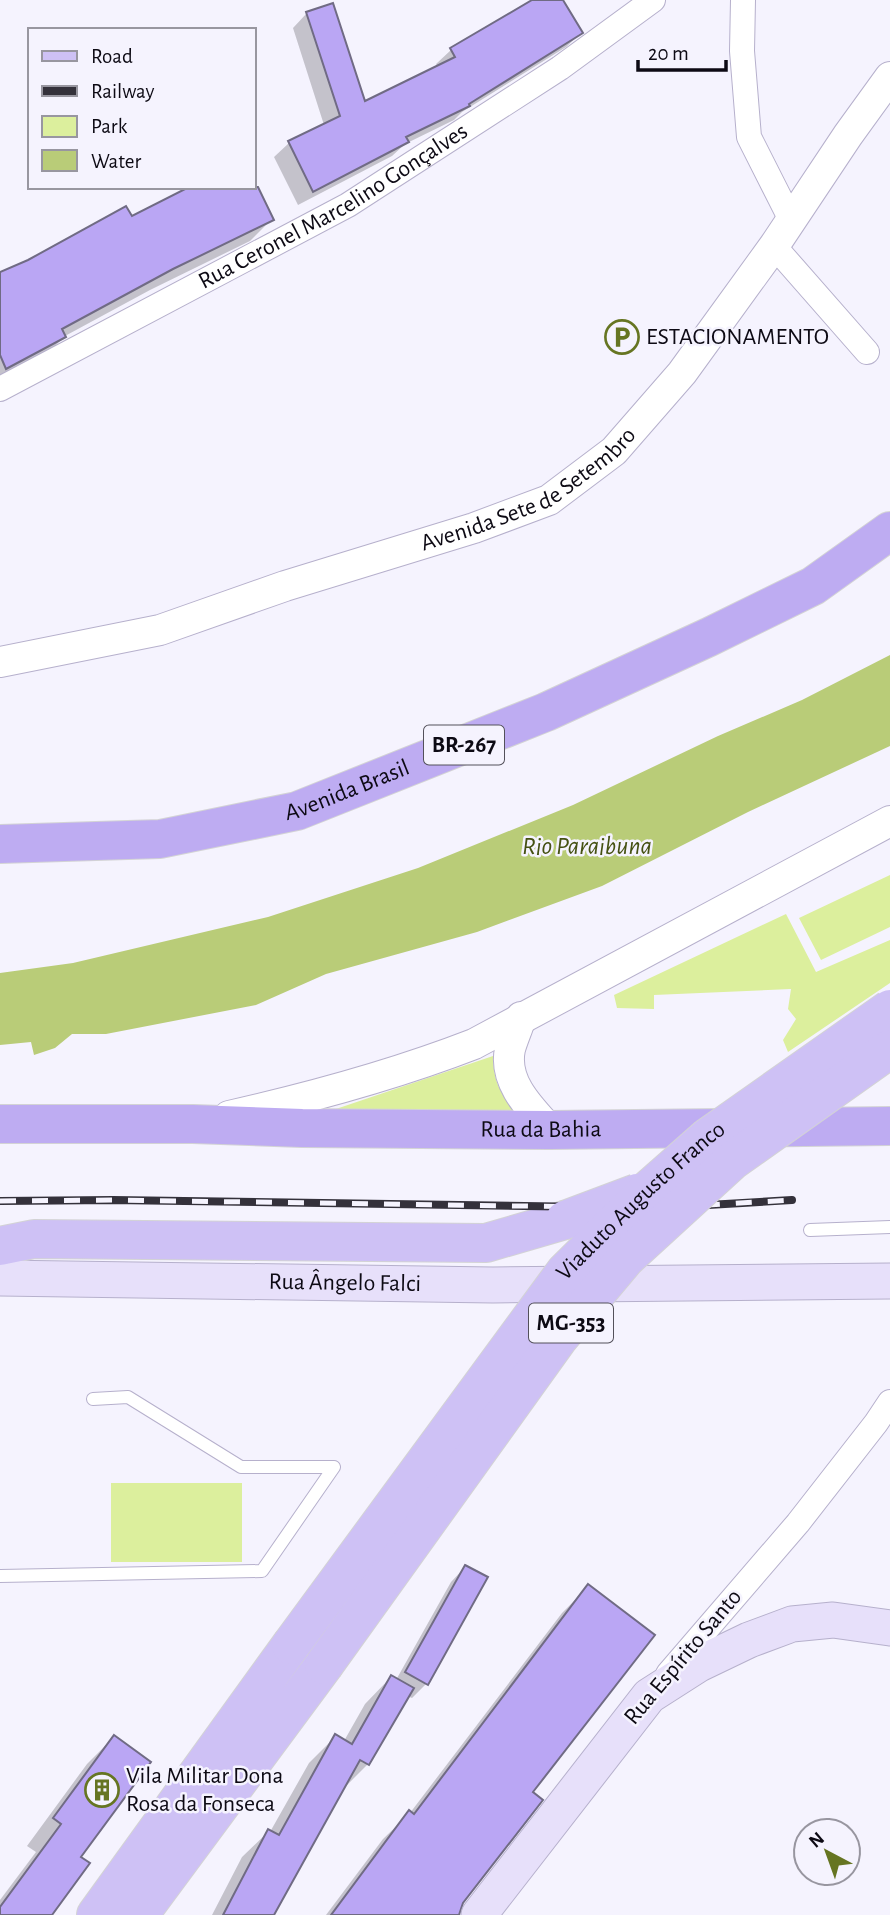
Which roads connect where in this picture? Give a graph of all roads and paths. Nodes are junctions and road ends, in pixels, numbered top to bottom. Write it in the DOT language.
graph roads {
  1 [pos="653,0"];
  2 [pos="743,0"];
  3 [pos="890,78"];
  4 [pos="791,220"];
  5 [pos="774,246"];
  6 [pos="867,352"];
  7 [pos="0,389"];
  8 [pos="890,531"];
  9 [pos="0,662"];
  10 [pos="890,821"];
  11 [pos="0,844"];
  12 [pos="890,1009"];
  13 [pos="521,1017"];
  14 [pos="890,1049"];
  15 [pos="0,1124"];
  16 [pos="193,1124"];
  17 [pos="890,1126"];
  18 [pos="550,1130"];
  19 [pos="649,1189"];
  20 [pos="890,1227"];
  21 [pos="810,1230"];
  22 [pos="17,1242"];
  23 [pos="0,1278"];
  24 [pos="890,1281"];
  25 [pos="93,1399"];
  26 [pos="890,1402"];
  27 [pos="883,1424"];
  28 [pos="0,1576"];
  29 [pos="890,1628"];
  30 [pos="649,1696"];
  31 [pos="96,1915"];
  32 [pos="139,1915"];
  33 [pos="479,1915"];
  1 -- 7 [label="street, Rua Ceronel Marcelino Gonçalves"];
  2 -- 4 [label="street"];
  3 -- 4 [label="street, Avenida Sete de Setembro"];
  4 -- 5 [label="street, Avenida Sete de Setembro"];
  5 -- 6 [label="street"];
  5 -- 9 [label="street, Avenida Sete de Setembro"];
  8 -- 11 [label="highway, Avenida Brasil / BR-267"];
  10 -- 13 [label="street"];
  12 -- 19 [label="main road, Viaduto Augusto Franco, bridge"];
  13 -- 16 [label="street"];
  13 -- 18 [label="street"];
  14 -- 32 [label="main road, Viaduto Augusto Franco / MG-353, bridge"];
  15 -- 16 [label="highway"];
  16 -- 18 [label="highway, Rua da Bahia"];
  17 -- 18 [label="highway, Rua da Bahia"];
  19 -- 22 [label="main road, bridge"];
  19 -- 31 [label="main road, Viaduto Augusto Franco, bridge"];
  20 -- 21 [label="lane"];
  23 -- 24 [label="main road, Rua Ângelo Falci"];
  25 -- 28 [label="lane"];
  26 -- 27 [label="street, Rua Espírito Santo"];
  27 -- 30 [label="street, Rua Espírito Santo"];
  29 -- 30 [label="main road"];
  30 -- 33 [label="main road, Rua Espírito Santo"];
}
